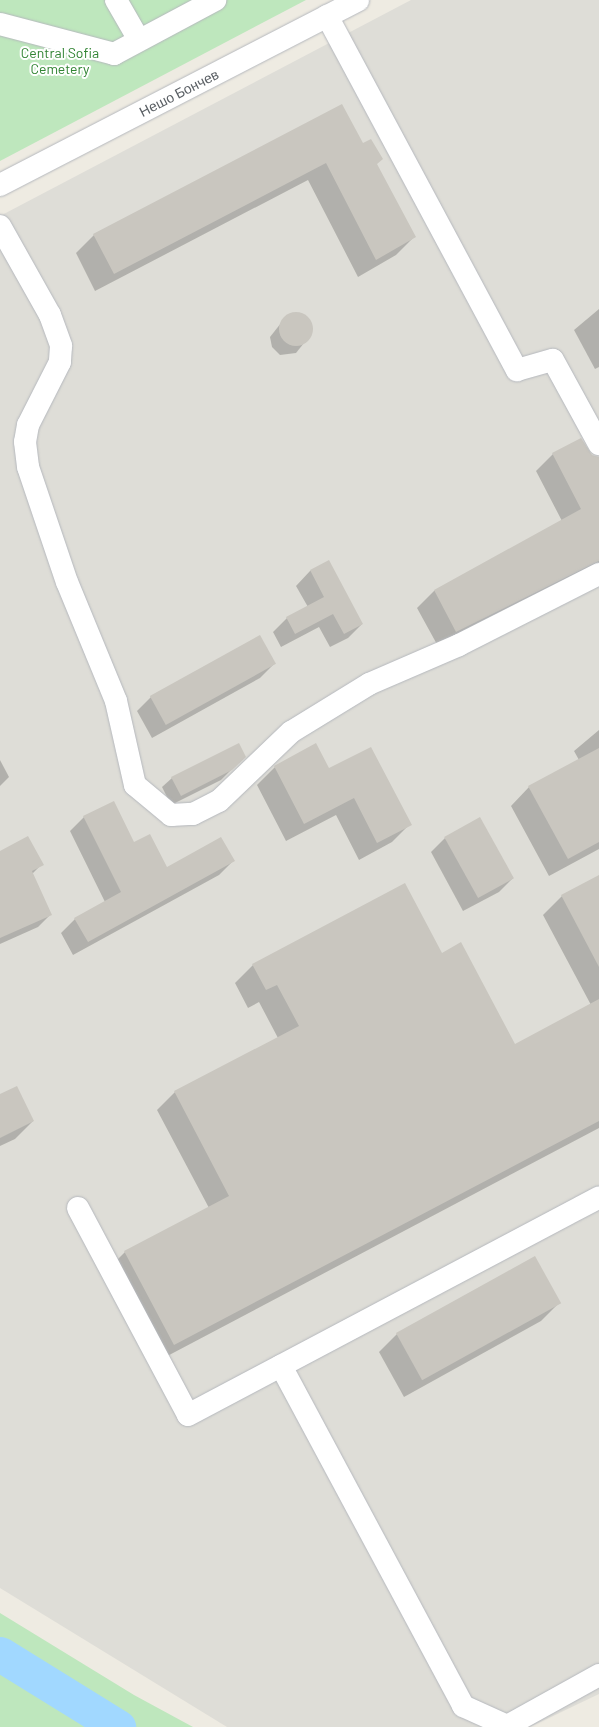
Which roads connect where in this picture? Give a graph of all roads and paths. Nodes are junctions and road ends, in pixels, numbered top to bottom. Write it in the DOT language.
graph roads {
  1 [pos="116,0"];
  2 [pos="215,0"];
  3 [pos="358,0"];
  4 [pos="327,16"];
  5 [pos="0,24"];
  6 [pos="138,40"];
  7 [pos="0,186"];
  8 [pos="0,226"];
  9 [pos="599,444"];
  10 [pos="599,574"];
  11 [pos="599,1197"];
  12 [pos="78,1208"];
  13 [pos="281,1366"];
  14 [pos="599,1675"];
  1 -- 6 [label="street"];
  2 -- 6 [label="street"];
  3 -- 4 [label="street, Нешо Бончев"];
  4 -- 7 [label="street, Нешо Бончев"];
  4 -- 9 [label="street"];
  5 -- 6 [label="street"];
  8 -- 10 [label="street"];
  11 -- 13 [label="street"];
  12 -- 13 [label="street"];
  13 -- 14 [label="street"];
}
